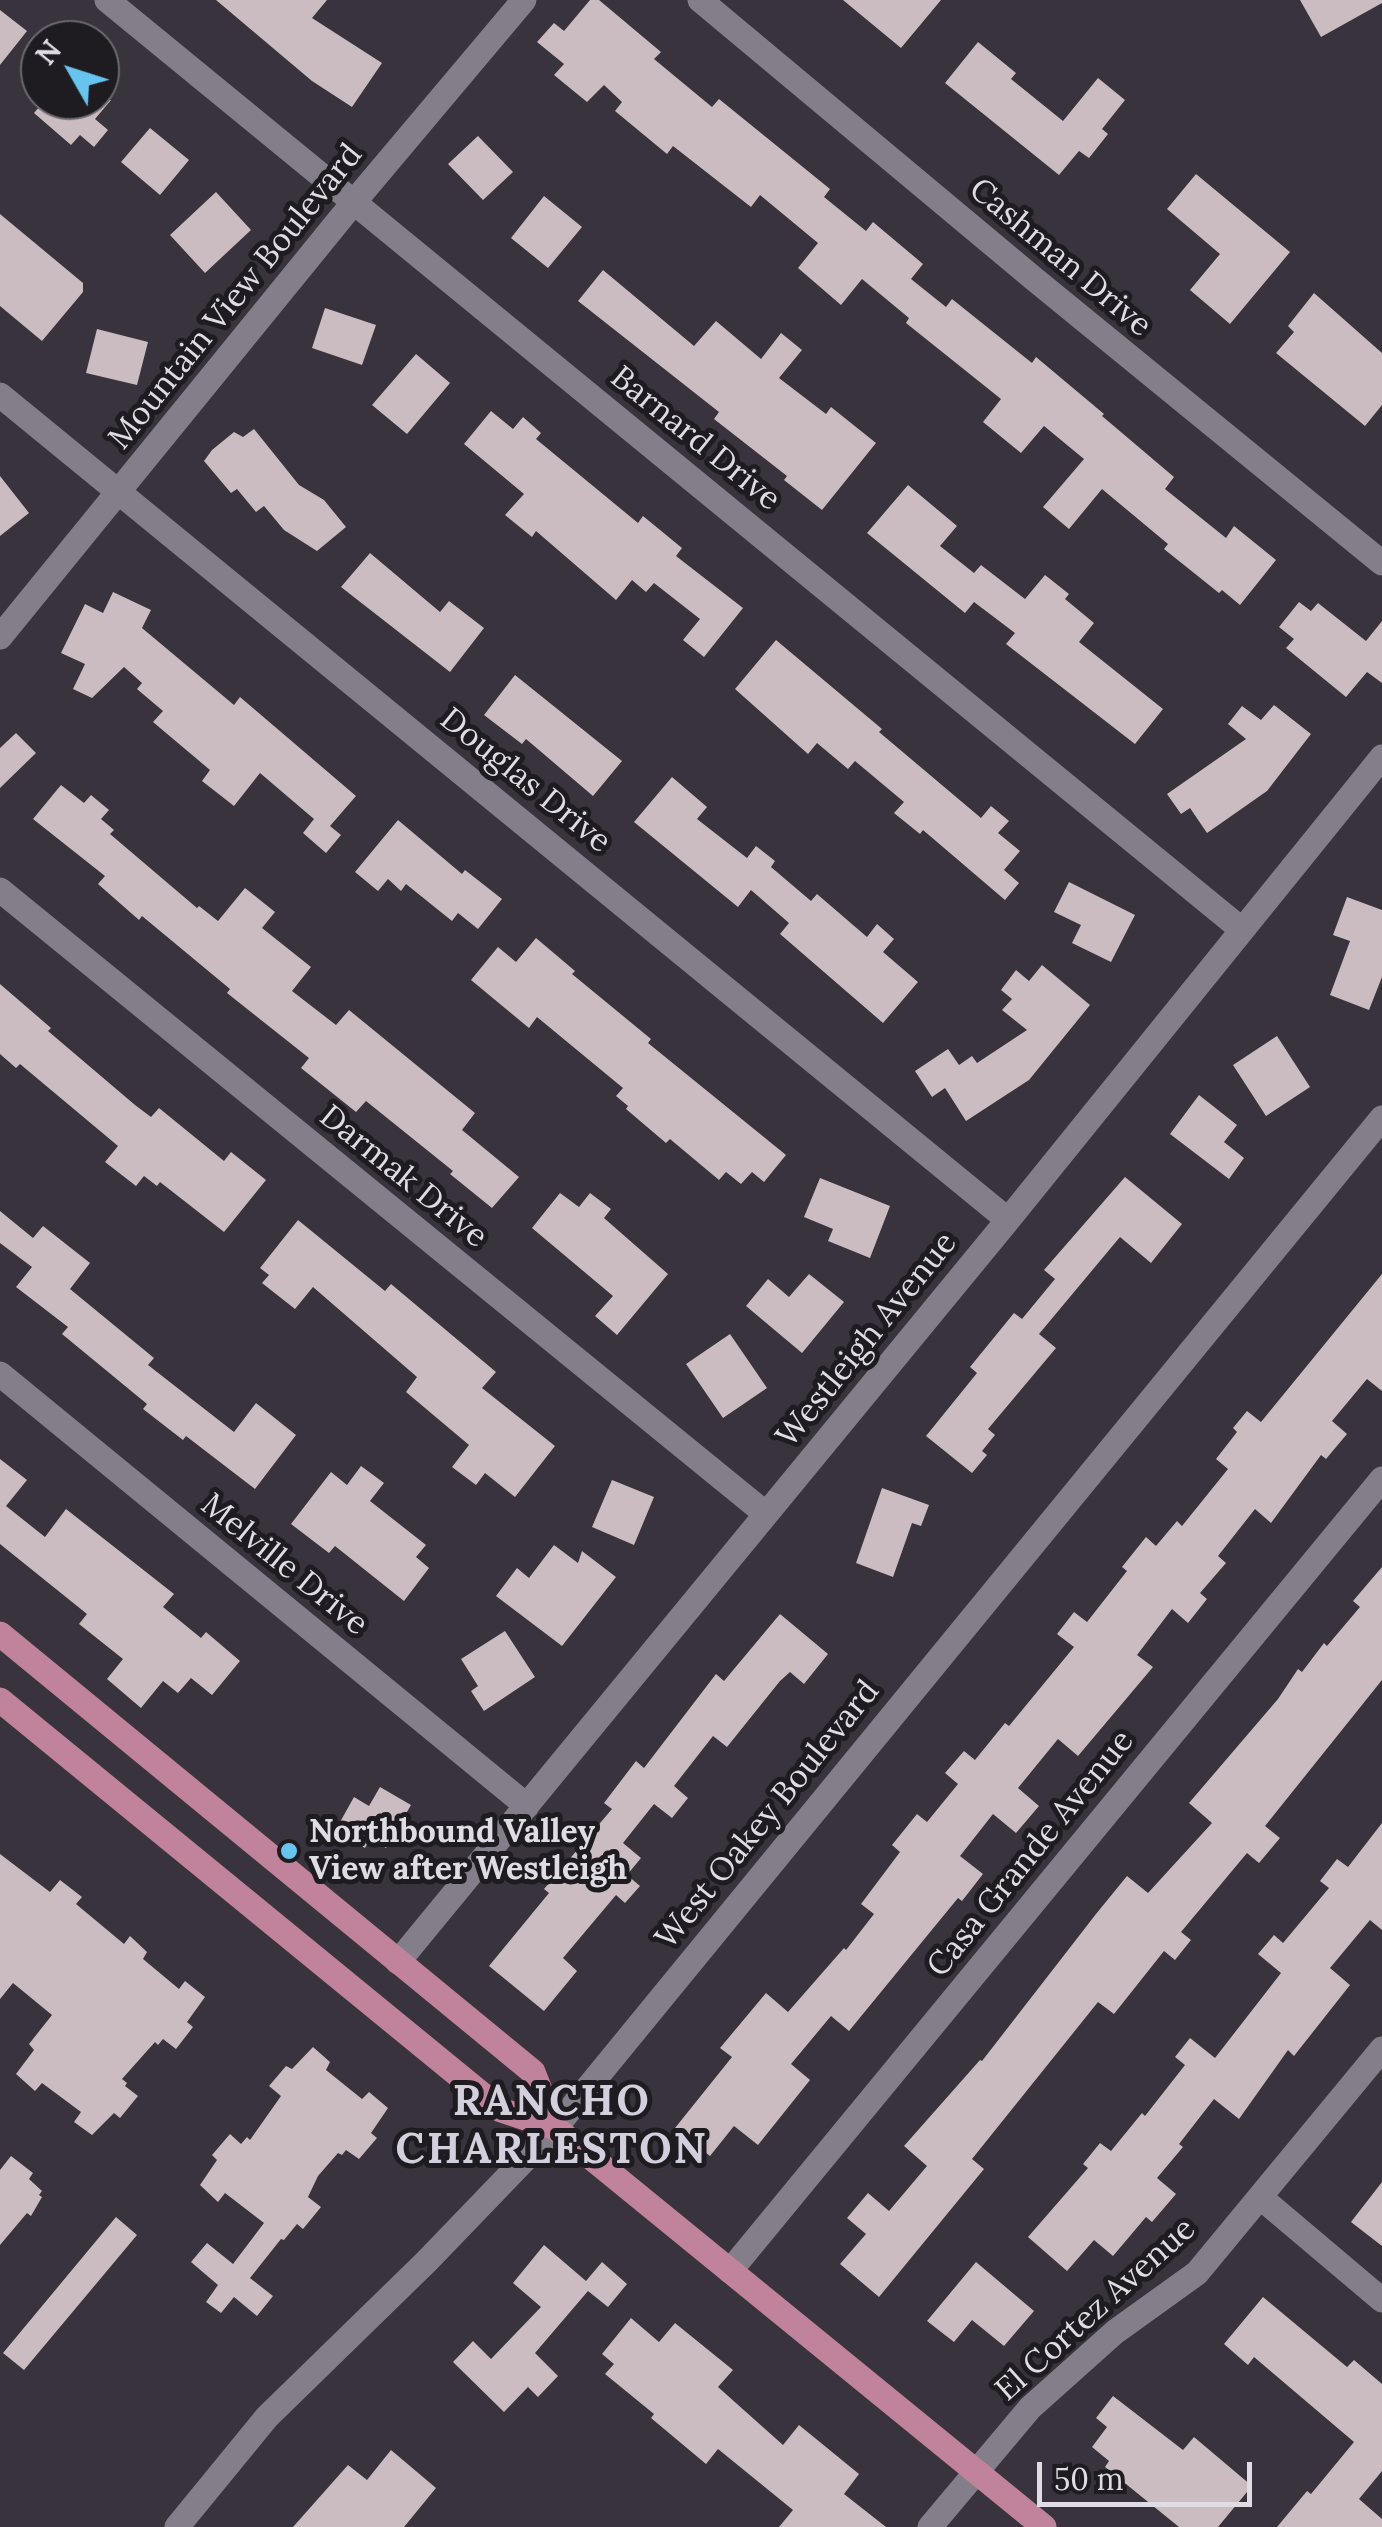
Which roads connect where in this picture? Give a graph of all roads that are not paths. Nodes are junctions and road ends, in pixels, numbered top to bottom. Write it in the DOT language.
graph roads {
  1 [pos="107,0"];
  2 [pos="524,0"];
  3 [pos="700,0"];
  4 [pos="354,202"];
  5 [pos="0,395"];
  6 [pos="119,492"];
  7 [pos="1382,563"];
  8 [pos="0,637"];
  9 [pos="1382,757"];
  10 [pos="0,890"];
  11 [pos="1240,928"];
  12 [pos="1382,1118"];
  13 [pos="1008,1220"];
  14 [pos="0,1374"];
  15 [pos="1382,1479"];
  16 [pos="766,1514"];
  17 [pos="0,1634"];
  18 [pos="0,1700"];
  19 [pos="526,1806"];
  20 [pos="398,1962"];
  21 [pos="1382,2048"];
  22 [pos="555,2128"];
  23 [pos="1260,2197"];
  24 [pos="730,2271"];
  25 [pos="1382,2300"];
  26 [pos="975,2471"];
  27 [pos="177,2527"];
  28 [pos="930,2527"];
  29 [pos="1044,2527"];
  1 -- 4 [label="street, Barnard Drive"];
  2 -- 4 [label="street, Mountain View Boulevard"];
  3 -- 7 [label="street, Cashman Drive"];
  4 -- 6 [label="street, Mountain View Boulevard"];
  4 -- 11 [label="street, Barnard Drive"];
  5 -- 6 [label="street, Douglas Drive"];
  6 -- 8 [label="street, Mountain View Boulevard"];
  6 -- 13 [label="street, Douglas Drive"];
  9 -- 11 [label="street, Westleigh Avenue"];
  10 -- 16 [label="street, Darmak Drive"];
  11 -- 13 [label="street, Westleigh Avenue"];
  12 -- 22 [label="street, West Oakey Boulevard"];
  13 -- 16 [label="street, Westleigh Avenue"];
  14 -- 19 [label="street, Melville Drive"];
  15 -- 24 [label="street, Casa Grande Avenue"];
  16 -- 19 [label="street, Westleigh Avenue"];
  17 -- 20 [label="main road"];
  18 -- 22 [label="main road"];
  19 -- 20 [label="street, Westleigh Avenue"];
  20 -- 22 [label="main road"];
  21 -- 23 [label="street, El Cortez Avenue"];
  22 -- 24 [label="main road"];
  22 -- 27 [label="street, West Oakey Boulevard"];
  23 -- 25 [label="street"];
  23 -- 26 [label="street, El Cortez Avenue"];
  24 -- 26 [label="main road"];
  26 -- 28 [label="street, El Cortez Avenue"];
  26 -- 29 [label="main road"];
}
